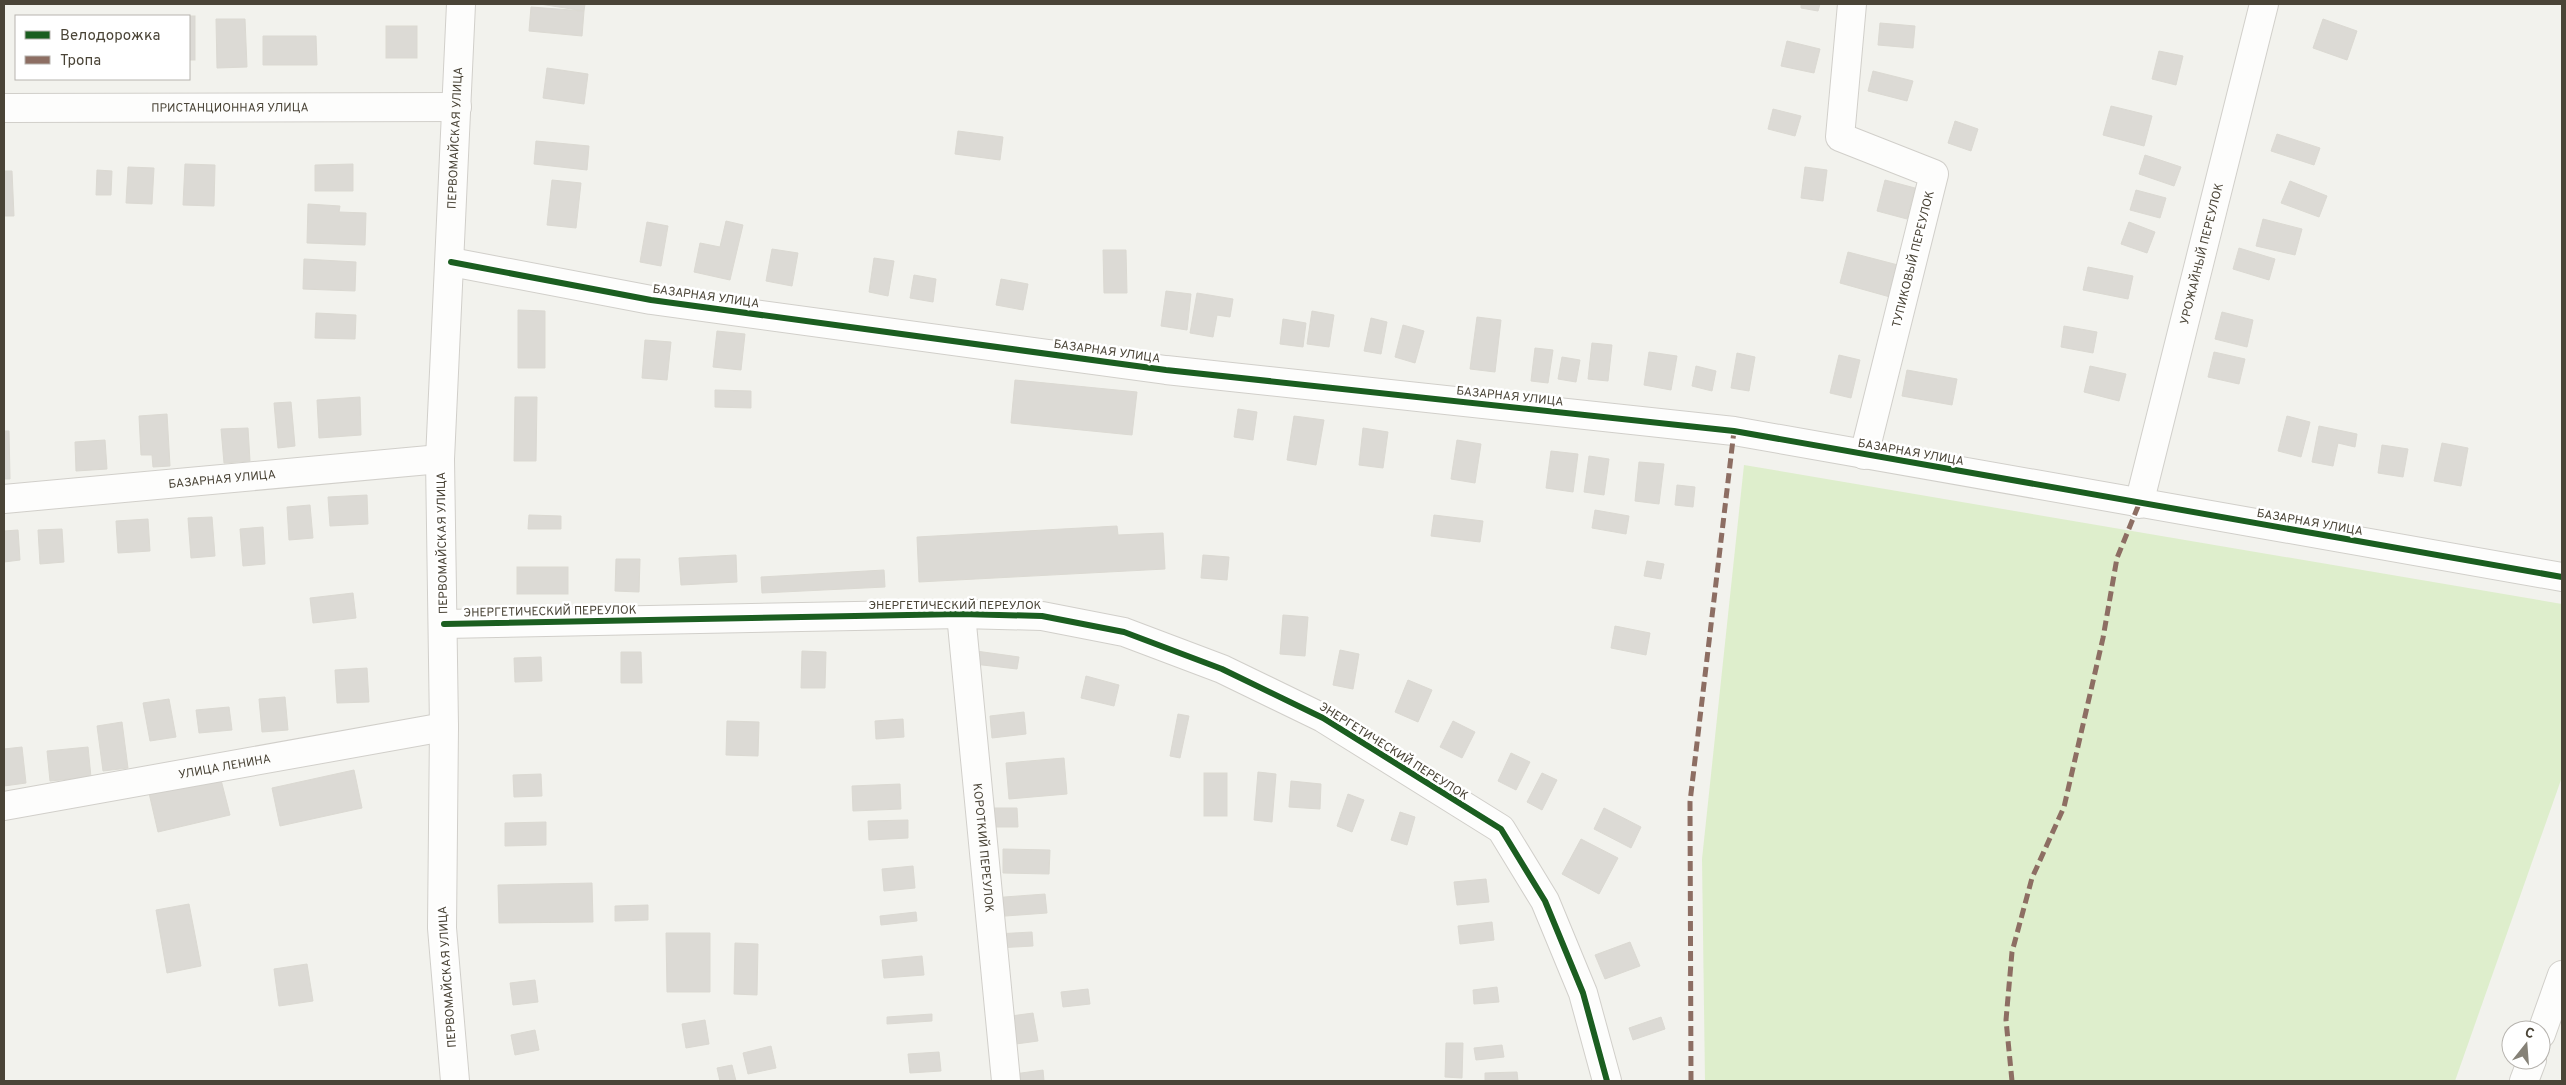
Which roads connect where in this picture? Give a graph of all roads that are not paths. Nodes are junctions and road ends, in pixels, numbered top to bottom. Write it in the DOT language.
graph roads {
  1 [pos="461,4"];
  2 [pos="1852,4"];
  3 [pos="2264,4"];
  4 [pos="457,107"];
  5 [pos="4,108"];
  6 [pos="451,262"];
  7 [pos="1864,455"];
  8 [pos="440,459"];
  9 [pos="4,499"];
  10 [pos="2139,504"];
  11 [pos="2562,577"];
  12 [pos="961,614"];
  13 [pos="444,624"];
  14 [pos="444,726"];
  15 [pos="4,806"];
  16 [pos="2562,976"];
  17 [pos="2546,1020"];
  18 [pos="455,1081"];
  19 [pos="1006,1081"];
  20 [pos="1607,1081"];
  1 -- 4 [label="street, ПЕРВОМАЙСКАЯ УЛИЦА"];
  2 -- 7 [label="street, ТУПИКОВЫЙ ПЕРЕУЛОК"];
  3 -- 10 [label="street, УРОЖАЙНЫЙ ПЕРЕУЛОК"];
  4 -- 5 [label="street, ПРИСТАНЦИОННАЯ УЛИЦА"];
  4 -- 6 [label="street, ПЕРВОМАЙСКАЯ УЛИЦА"];
  6 -- 7 [label="street, БАЗАРНАЯ УЛИЦА"];
  6 -- 8 [label="street, ПЕРВОМАЙСКАЯ УЛИЦА"];
  7 -- 10 [label="street, БАЗАРНАЯ УЛИЦА"];
  8 -- 9 [label="street, БАЗАРНАЯ УЛИЦА"];
  8 -- 13 [label="street, ПЕРВОМАЙСКАЯ УЛИЦА"];
  10 -- 11 [label="street, БАЗАРНАЯ УЛИЦА"];
  12 -- 13 [label="street, ЭНЕРГЕТИЧЕСКИЙ ПЕРЕУЛОК"];
  12 -- 19 [label="street, КОРОТКИЙ ПЕРЕУЛОК"];
  12 -- 20 [label="street, ЭНЕРГЕТИЧЕСКИЙ ПЕРЕУЛОК"];
  13 -- 14 [label="street, ПЕРВОМАЙСКАЯ УЛИЦА"];
  14 -- 15 [label="street, УЛИЦА ЛЕНИНА"];
  14 -- 18 [label="street, ПЕРВОМАЙСКАЯ УЛИЦА"];
  16 -- 17 [label="street"];
}
